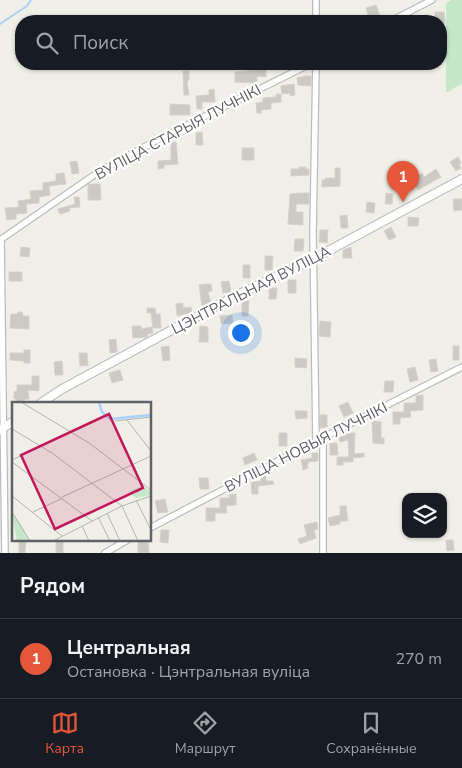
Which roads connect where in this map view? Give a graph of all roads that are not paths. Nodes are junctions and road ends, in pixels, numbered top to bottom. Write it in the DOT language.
graph roads {
  1 [pos="316,0"];
  2 [pos="432,0"];
  3 [pos="316,15"];
  4 [pos="403,15"];
  5 [pos="298,70"];
  6 [pos="316,70"];
  7 [pos="462,179"];
  8 [pos="1,240"];
  9 [pos="315,258"];
  10 [pos="462,368"];
  11 [pos="42,402"];
  12 [pos="2,429"];
  13 [pos="322,438"];
  14 [pos="316,441"];
  15 [pos="151,527"];
  16 [pos="128,540"];
  17 [pos="5,553"];
  18 [pos="105,553"];
  19 [pos="323,553"];
  1 -- 3 [label="street"];
  2 -- 4 [label="street"];
  5 -- 8 [label="street, ВУЛІЦА СТАРЫЯ ЛУЧНІКІ"];
  6 -- 9 [label="street"];
  7 -- 9 [label="main road, ЦЭНТРАЛЬНАЯ ВУЛІЦА"];
  8 -- 12 [label="street"];
  9 -- 11 [label="main road, ЦЭНТРАЛЬНАЯ ВУЛІЦА"];
  9 -- 14 [label="street"];
  10 -- 13 [label="street, ВУЛІЦА НОВЫЯ ЛУЧНІКІ"];
  12 -- 17 [label="street"];
  13 -- 14 [label="street, ВУЛІЦА НОВЫЯ ЛУЧНІКІ"];
  13 -- 19 [label="street"];
  14 -- 15 [label="street, ВУЛІЦА НОВЫЯ ЛУЧНІКІ"];
  16 -- 18 [label="street"];
}
